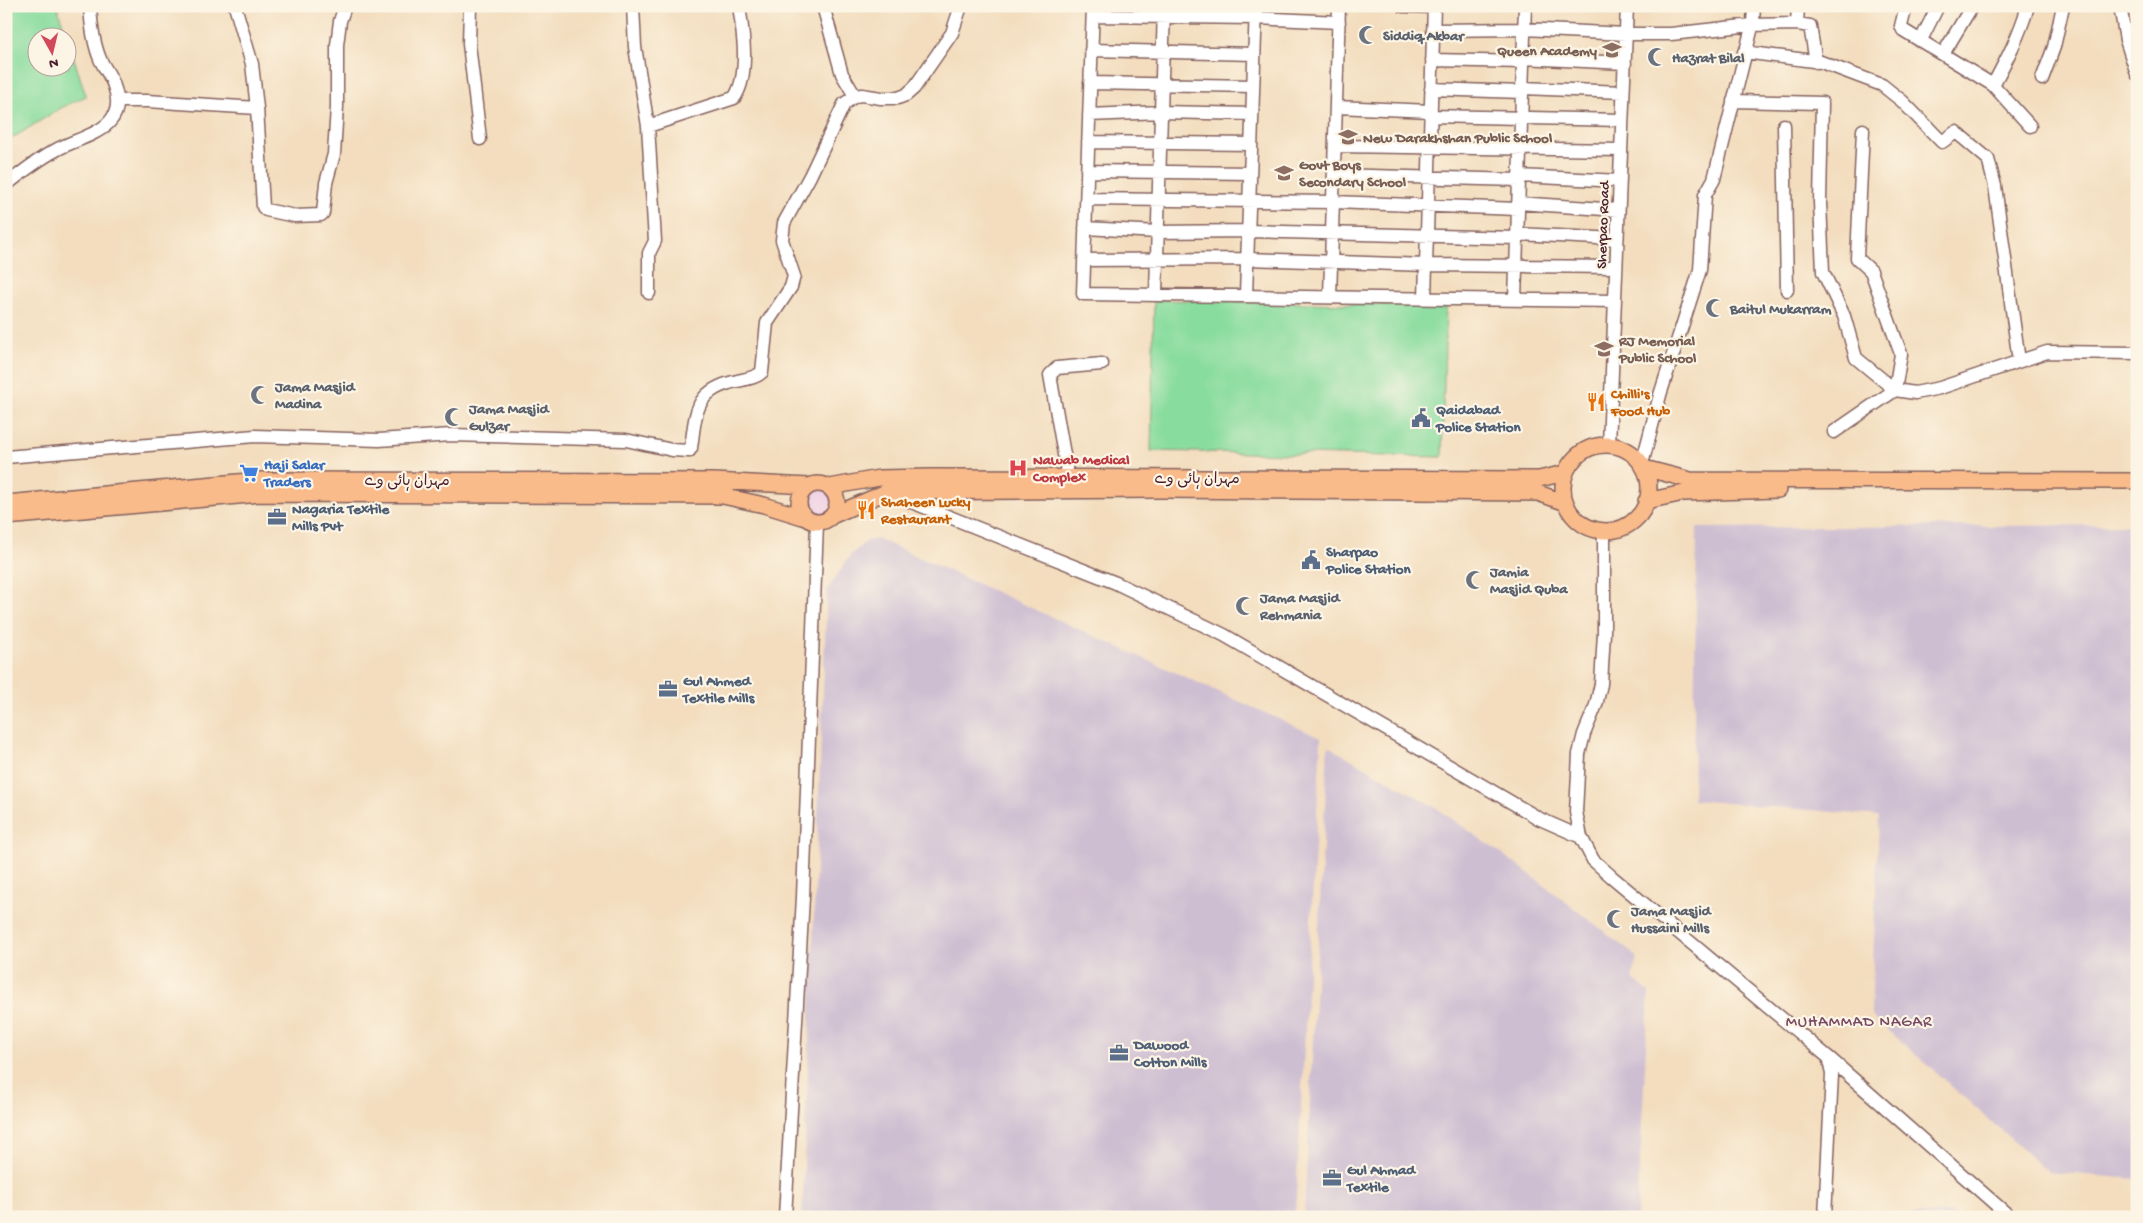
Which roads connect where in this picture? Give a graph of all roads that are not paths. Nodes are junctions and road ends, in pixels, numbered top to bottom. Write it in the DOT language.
graph roads {
  1 [pos="90,6"];
  2 [pos="235,6"];
  3 [pos="345,6"];
  4 [pos="470,6"];
  5 [pos="633,6"];
  6 [pos="739,6"];
  7 [pos="823,6"];
  8 [pos="962,6"];
  9 [pos="1339,6"];
  10 [pos="1402,6"];
  11 [pos="1525,6"];
  12 [pos="1627,6"];
  13 [pos="1754,6"];
  14 [pos="1798,6"];
  15 [pos="1906,6"];
  16 [pos="1938,6"];
  17 [pos="1972,6"];
  18 [pos="2028,6"];
  19 [pos="2063,6"];
  20 [pos="2120,6"];
  21 [pos="1434,7"];
  22 [pos="1093,11"];
  23 [pos="1164,12"];
  24 [pos="1256,12"];
  25 [pos="1339,22"];
  26 [pos="1797,24"];
  27 [pos="1752,25"];
  28 [pos="1524,29"];
  29 [pos="1433,30"];
  30 [pos="1626,34"];
  31 [pos="1921,40"];
  32 [pos="1091,50"];
  33 [pos="1163,52"];
  34 [pos="1744,52"];
  35 [pos="1254,54"];
  36 [pos="1942,54"];
  37 [pos="1432,60"];
  38 [pos="1523,60"];
  39 [pos="1816,62"];
  40 [pos="1624,63"];
  41 [pos="2137,74"];
  42 [pos="2042,79"];
  43 [pos="1090,82"];
  44 [pos="1162,83"];
  45 [pos="1993,85"];
  46 [pos="1253,86"];
  47 [pos="1431,89"];
  48 [pos="1522,90"];
  49 [pos="1623,92"];
  50 [pos="856,96"];
  51 [pos="118,101"];
  52 [pos="1732,101"];
  53 [pos="1336,107"];
  54 [pos="257,108"];
  55 [pos="1161,112"];
  56 [pos="1089,114"];
  57 [pos="1252,114"];
  58 [pos="1430,114"];
  59 [pos="1521,119"];
  60 [pos="1622,120"];
  61 [pos="1784,124"];
  62 [pos="648,126"];
  63 [pos="2030,126"];
  64 [pos="1863,130"];
  65 [pos="480,139"];
  66 [pos="1088,142"];
  67 [pos="1160,142"];
  68 [pos="1251,144"];
  69 [pos="1334,146"];
  70 [pos="1429,148"];
  71 [pos="1520,148"];
  72 [pos="1621,150"];
  73 [pos="1087,171"];
  74 [pos="1160,172"];
  75 [pos="1250,173"];
  76 [pos="1334,174"];
  77 [pos="1428,178"];
  78 [pos="1519,178"];
  79 [pos="1620,181"];
  80 [pos="6,185"];
  81 [pos="1086,199"];
  82 [pos="1159,200"];
  83 [pos="1249,202"];
  84 [pos="1333,202"];
  85 [pos="1428,205"];
  86 [pos="1518,206"];
  87 [pos="1618,210"];
  88 [pos="1085,228"];
  89 [pos="1248,231"];
  90 [pos="1158,232"];
  91 [pos="1332,233"];
  92 [pos="1427,234"];
  93 [pos="1517,236"];
  94 [pos="1617,239"];
  95 [pos="1084,260"];
  96 [pos="1157,260"];
  97 [pos="1247,260"];
  98 [pos="1331,263"];
  99 [pos="1426,265"];
  100 [pos="1516,266"];
  101 [pos="1616,267"];
  102 [pos="1787,290"];
  103 [pos="649,293"];
  104 [pos="1156,294"];
  105 [pos="1246,295"];
  106 [pos="1330,297"];
  107 [pos="1425,298"];
  108 [pos="1515,299"];
  109 [pos="1615,301"];
  110 [pos="2137,353"];
  111 [pos="2019,361"];
  112 [pos="1102,364"];
  113 [pos="1895,390"];
  114 [pos="1834,432"];
  115 [pos="1609,445"];
  116 [pos="6,457"];
  117 [pos="1643,466"];
  118 [pos="1565,473"];
  119 [pos="1068,477"];
  120 [pos="2137,482"];
  121 [pos="809,486"];
  122 [pos="2054,486"];
  123 [pos="830,487"];
  124 [pos="2137,491"];
  125 [pos="886,492"];
  126 [pos="1646,501"];
  127 [pos="1566,503"];
  128 [pos="6,504"];
  129 [pos="834,515"];
  130 [pos="6,517"];
  131 [pos="811,521"];
  132 [pos="1604,530"];
  133 [pos="1581,837"];
  134 [pos="1828,1057"];
  135 [pos="785,1217"];
  136 [pos="1825,1217"];
  137 [pos="2010,1217"];
  1 -- 51 [label="street"];
  2 -- 54 [label="street"];
  3 -- 54 [label="street"];
  4 -- 65 [label="street"];
  5 -- 62 [label="street"];
  6 -- 62 [label="street"];
  7 -- 50 [label="street"];
  8 -- 50 [label="street"];
  9 -- 25 [label="street"];
  10 -- 21 [label="street"];
  11 -- 28 [label="street"];
  12 -- 30 [label="street, Sherpao Road"];
  13 -- 27 [label="street"];
  14 -- 26 [label="street"];
  15 -- 31 [label="street"];
  16 -- 31 [label="street"];
  17 -- 36 [label="street"];
  18 -- 45 [label="street"];
  19 -- 42 [label="street"];
  20 -- 41 [label="street"];
  21 -- 29 [label="street"];
  22 -- 23 [label="street"];
  22 -- 32 [label="street"];
  23 -- 24 [label="street"];
  23 -- 33 [label="street"];
  24 -- 25 [label="street"];
  24 -- 35 [label="street"];
  25 -- 53 [label="street"];
  26 -- 27 [label="street"];
  26 -- 39 [label="street"];
  27 -- 30 [label="street"];
  27 -- 34 [label="street"];
  28 -- 29 [label="street"];
  28 -- 30 [label="street"];
  28 -- 38 [label="street"];
  29 -- 37 [label="street"];
  30 -- 40 [label="street, Sherpao Road"];
  31 -- 36 [label="street"];
  32 -- 33 [label="street"];
  32 -- 43 [label="street"];
  33 -- 35 [label="street"];
  33 -- 44 [label="street"];
  34 -- 39 [label="street"];
  34 -- 52 [label="street"];
  35 -- 46 [label="street"];
  36 -- 45 [label="street"];
  37 -- 38 [label="street"];
  37 -- 47 [label="street"];
  38 -- 40 [label="street"];
  38 -- 48 [label="street"];
  39 -- 111 [label="street"];
  40 -- 49 [label="street, Sherpao Road"];
  43 -- 44 [label="street"];
  43 -- 56 [label="street"];
  44 -- 46 [label="street"];
  44 -- 55 [label="street"];
  45 -- 63 [label="street"];
  46 -- 57 [label="street"];
  47 -- 48 [label="street"];
  47 -- 58 [label="street"];
  48 -- 49 [label="street"];
  48 -- 59 [label="street"];
  49 -- 60 [label="street, Sherpao Road"];
  50 -- 116 [label="street"];
  51 -- 54 [label="street"];
  51 -- 80 [label="street"];
  52 -- 113 [label="street"];
  52 -- 117 [label="street"];
  53 -- 58 [label="street"];
  53 -- 69 [label="street"];
  55 -- 56 [label="street"];
  55 -- 57 [label="street"];
  55 -- 67 [label="street"];
  56 -- 66 [label="street"];
  57 -- 68 [label="street"];
  58 -- 59 [label="street"];
  58 -- 70 [label="street"];
  59 -- 60 [label="street"];
  59 -- 71 [label="street"];
  60 -- 72 [label="street, Sherpao Road"];
  61 -- 102 [label="street"];
  62 -- 103 [label="street"];
  64 -- 113 [label="street"];
  66 -- 67 [label="street"];
  66 -- 73 [label="street"];
  67 -- 68 [label="street"];
  67 -- 74 [label="street"];
  68 -- 75 [label="street"];
  69 -- 70 [label="street"];
  69 -- 76 [label="street"];
  70 -- 71 [label="street"];
  70 -- 77 [label="street"];
  71 -- 72 [label="street"];
  71 -- 78 [label="street"];
  72 -- 79 [label="street, Sherpao Road"];
  73 -- 74 [label="street"];
  73 -- 81 [label="street"];
  74 -- 75 [label="street"];
  74 -- 82 [label="street"];
  75 -- 83 [label="street"];
  76 -- 77 [label="street"];
  76 -- 84 [label="street"];
  77 -- 78 [label="street"];
  77 -- 85 [label="street"];
  78 -- 79 [label="street"];
  78 -- 86 [label="street"];
  79 -- 87 [label="street, Sherpao Road"];
  81 -- 82 [label="street"];
  81 -- 88 [label="street"];
  82 -- 83 [label="street"];
  82 -- 90 [label="street"];
  83 -- 84 [label="street"];
  83 -- 89 [label="street"];
  84 -- 85 [label="street"];
  84 -- 91 [label="street"];
  85 -- 86 [label="street"];
  85 -- 92 [label="street"];
  86 -- 87 [label="street"];
  86 -- 93 [label="street"];
  87 -- 94 [label="street, Sherpao Road"];
  88 -- 90 [label="street"];
  88 -- 95 [label="street"];
  89 -- 90 [label="street"];
  89 -- 91 [label="street"];
  89 -- 97 [label="street"];
  90 -- 96 [label="street"];
  91 -- 92 [label="street"];
  91 -- 98 [label="street"];
  92 -- 93 [label="street"];
  92 -- 99 [label="street"];
  93 -- 94 [label="street"];
  93 -- 100 [label="street"];
  94 -- 101 [label="street, Sherpao Road"];
  95 -- 96 [label="street"];
  95 -- 104 [label="street"];
  96 -- 97 [label="street"];
  96 -- 104 [label="street"];
  97 -- 98 [label="street"];
  97 -- 105 [label="street"];
  98 -- 99 [label="street"];
  98 -- 106 [label="street"];
  99 -- 100 [label="street"];
  99 -- 107 [label="street"];
  100 -- 101 [label="street"];
  100 -- 108 [label="street"];
  101 -- 109 [label="street, Sherpao Road"];
  104 -- 105 [label="street"];
  105 -- 106 [label="street"];
  106 -- 107 [label="street"];
  107 -- 108 [label="street"];
  108 -- 109 [label="street"];
  109 -- 115 [label="street, Sherpao Road"];
  110 -- 111 [label="street"];
  111 -- 113 [label="street"];
  112 -- 119 [label="street"];
  113 -- 114 [label="street"];
  115 -- 117 [label="main road"];
  115 -- 118 [label="main road"];
  117 -- 122 [label="main road"];
  117 -- 126 [label="main road"];
  118 -- 119 [label="main road, مہران ہائی وے"];
  118 -- 127 [label="main road"];
  119 -- 123 [label="main road, مہران ہائی وے"];
  120 -- 122 [label="main road"];
  121 -- 123 [label="main road"];
  121 -- 128 [label="main road, مہران ہائی وے"];
  121 -- 131 [label="main road"];
  122 -- 124 [label="main road"];
  122 -- 126 [label="main road"];
  123 -- 129 [label="main road"];
  125 -- 127 [label="main road"];
  125 -- 129 [label="main road"];
  125 -- 133 [label="street"];
  126 -- 132 [label="main road"];
  127 -- 132 [label="main road"];
  129 -- 131 [label="main road"];
  130 -- 131 [label="main road"];
  131 -- 135 [label="street"];
  132 -- 133 [label="street"];
  133 -- 134 [label="street"];
  134 -- 136 [label="street"];
  134 -- 137 [label="street"];
}
